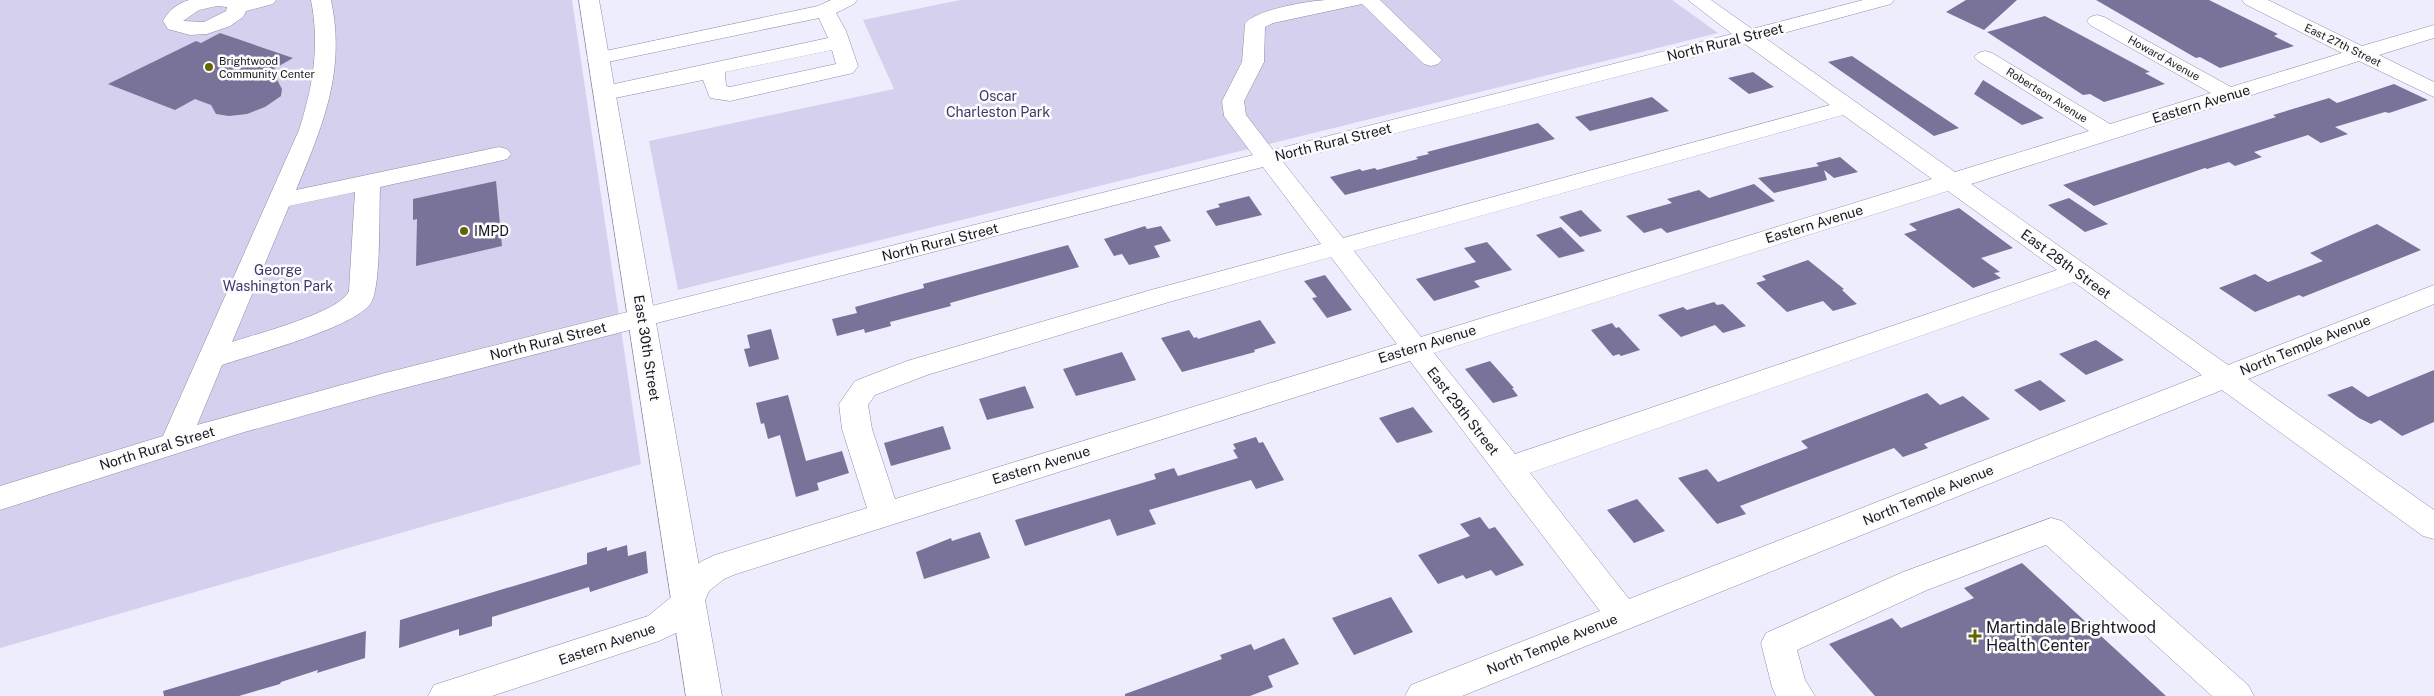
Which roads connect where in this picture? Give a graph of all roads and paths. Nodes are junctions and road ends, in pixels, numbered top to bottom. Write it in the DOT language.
graph roads {
  1 [pos="266,0"];
  2 [pos="321,0"];
  3 [pos="589,0"];
  4 [pos="847,0"];
  5 [pos="1354,0"];
  6 [pos="1369,0"];
  7 [pos="1698,0"];
  8 [pos="1881,0"];
  9 [pos="2252,0"];
  10 [pos="238,7"];
  11 [pos="824,11"];
  12 [pos="2097,21"];
  13 [pos="2434,31"];
  14 [pos="1749,36"];
  15 [pos="840,42"];
  16 [pos="2360,54"];
  17 [pos="1985,57"];
  18 [pos="598,58"];
  19 [pos="1431,60"];
  20 [pos="714,71"];
  21 [pos="2434,90"];
  22 [pos="605,93"];
  23 [pos="2230,95"];
  24 [pos="1847,107"];
  25 [pos="2109,133"];
  26 [pos="499,154"];
  27 [pos="1267,158"];
  28 [pos="368,182"];
  29 [pos="1952,182"];
  30 [pos="278,201"];
  31 [pos="1337,248"];
  32 [pos="2078,272"];
  33 [pos="2434,294"];
  34 [pos="643,317"];
  35 [pos="1414,348"];
  36 [pos="211,359"];
  37 [pos="2224,378"];
  38 [pos="175,442"];
  39 [pos="1510,470"];
  40 [pos="0,498"];
  41 [pos="884,514"];
  42 [pos="2434,527"];
  43 [pos="688,602"];
  44 [pos="1623,616"];
  45 [pos="446,696"];
  46 [pos="704,696"];
  47 [pos="1423,696"];
  48 [pos="1797,696"];
  49 [pos="2236,696"];
  1 -- 10 [label="street"];
  2 -- 30 [label="street"];
  3 -- 18 [label="street, East 30th Street"];
  4 -- 11 [label="street"];
  5 -- 27 [label="street, East 29th Street"];
  6 -- 19 [label="street"];
  7 -- 14 [label="street, East 28th Street"];
  8 -- 14 [label="street, North Rural Street"];
  9 -- 16 [label="street, East 27th Street"];
  11 -- 15 [label="street"];
  11 -- 18 [label="street"];
  12 -- 23 [label="street, Howard Avenue"];
  13 -- 16 [label="street, Eastern Avenue"];
  14 -- 24 [label="street, East 28th Street"];
  14 -- 27 [label="street, North Rural Street"];
  15 -- 20 [label="street"];
  15 -- 20 [label="street"];
  16 -- 21 [label="street, East 27th Street"];
  16 -- 23 [label="street, Eastern Avenue"];
  17 -- 25 [label="street, Robertson Avenue"];
  18 -- 22 [label="street, East 30th Street"];
  20 -- 22 [label="street"];
  22 -- 34 [label="street, East 30th Street"];
  23 -- 25 [label="street, Eastern Avenue"];
  24 -- 29 [label="street, East 28th Street"];
  24 -- 31 [label="street"];
  25 -- 29 [label="street, Eastern Avenue"];
  26 -- 28 [label="street"];
  27 -- 31 [label="street, East 29th Street"];
  27 -- 34 [label="street, North Rural Street"];
  28 -- 30 [label="street"];
  28 -- 36 [label="street"];
  29 -- 32 [label="street, East 28th Street"];
  29 -- 35 [label="street, Eastern Avenue"];
  30 -- 36 [label="street"];
  31 -- 35 [label="street, East 29th Street"];
  31 -- 41 [label="street"];
  32 -- 37 [label="street, East 28th Street"];
  32 -- 39 [label="street"];
  33 -- 37 [label="street, North Temple Avenue"];
  34 -- 38 [label="street, North Rural Street"];
  34 -- 43 [label="street, East 30th Street"];
  35 -- 39 [label="street, East 29th Street"];
  35 -- 41 [label="street, Eastern Avenue"];
  36 -- 38 [label="street"];
  37 -- 42 [label="street, East 28th Street"];
  37 -- 44 [label="street, North Temple Avenue"];
  38 -- 40 [label="street, North Rural Street"];
  39 -- 44 [label="street, East 29th Street"];
  41 -- 43 [label="street, Eastern Avenue"];
  43 -- 45 [label="street, Eastern Avenue"];
  43 -- 46 [label="street, East 30th Street"];
  44 -- 47 [label="street, North Temple Avenue"];
  48 -- 49 [label="street"];
}
